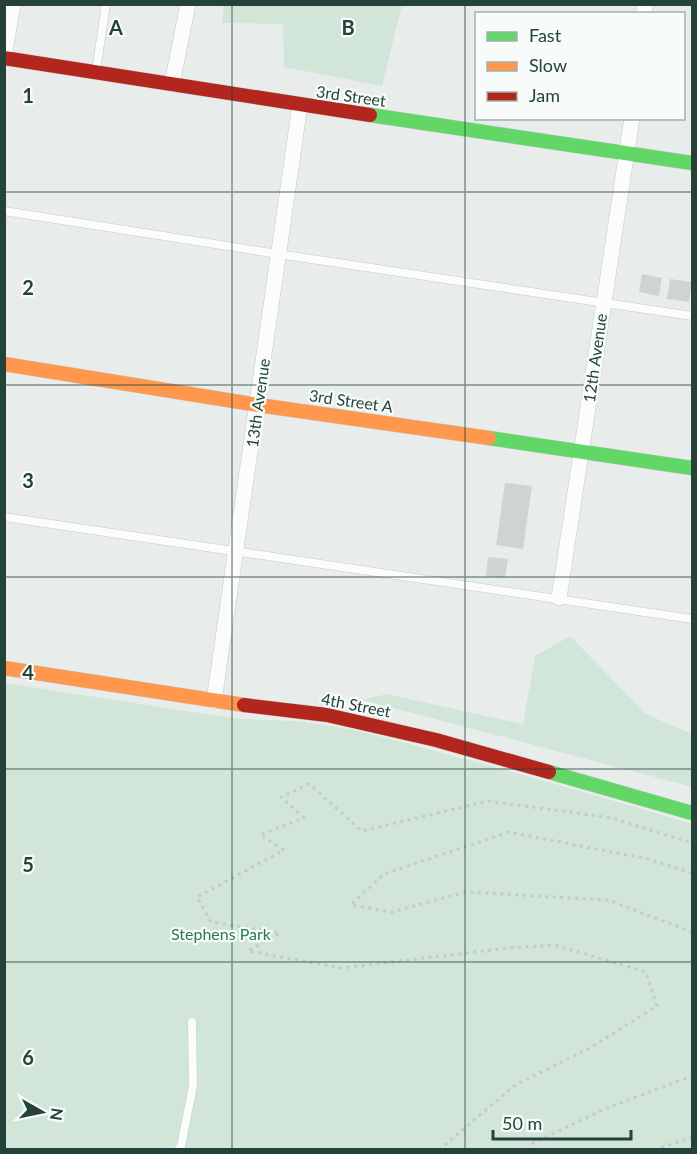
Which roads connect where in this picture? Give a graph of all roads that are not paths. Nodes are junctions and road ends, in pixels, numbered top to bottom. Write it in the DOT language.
graph roads {
  1 [pos="13,4"];
  2 [pos="105,4"];
  3 [pos="188,4"];
  4 [pos="4,57"];
  5 [pos="95,72"];
  6 [pos="172,84"];
  7 [pos="300,105"];
  8 [pos="632,120"];
  9 [pos="627,153"];
  10 [pos="693,163"];
  11 [pos="4,211"];
  12 [pos="278,254"];
  13 [pos="603,303"];
  14 [pos="693,316"];
  15 [pos="4,364"];
  16 [pos="258,405"];
  17 [pos="582,451"];
  18 [pos="693,468"];
  19 [pos="4,517"];
  20 [pos="237,552"];
  21 [pos="559,598"];
  22 [pos="693,618"];
  23 [pos="4,668"];
  24 [pos="214,701"];
  25 [pos="693,813"];
  26 [pos="192,1022"];
  27 [pos="178,1149"];
  1 -- 4 [label="street"];
  2 -- 5 [label="lane"];
  3 -- 6 [label="street"];
  4 -- 5 [label="street, 3rd Street"];
  5 -- 6 [label="street, 3rd Street"];
  6 -- 7 [label="street, 3rd Street"];
  7 -- 9 [label="street, 3rd Street"];
  7 -- 12 [label="street, 13th Avenue"];
  8 -- 9 [label="street, 12th Avenue"];
  9 -- 10 [label="street, 3rd Street"];
  9 -- 13 [label="street, 12th Avenue"];
  11 -- 12 [label="lane"];
  12 -- 13 [label="lane"];
  12 -- 16 [label="street, 13th Avenue"];
  13 -- 14 [label="lane"];
  13 -- 17 [label="street, 12th Avenue"];
  15 -- 16 [label="street, 3rd Street A"];
  16 -- 17 [label="street, 3rd Street A"];
  16 -- 20 [label="street, 13th Avenue"];
  17 -- 18 [label="street, 3rd Street A"];
  17 -- 21 [label="street, 12th Avenue"];
  19 -- 20 [label="lane"];
  20 -- 21 [label="lane"];
  20 -- 24 [label="street, 13th Avenue"];
  21 -- 22 [label="lane"];
  23 -- 24 [label="street, 4th Street"];
  24 -- 25 [label="street, 4th Street"];
  26 -- 27 [label="lane"];
}
